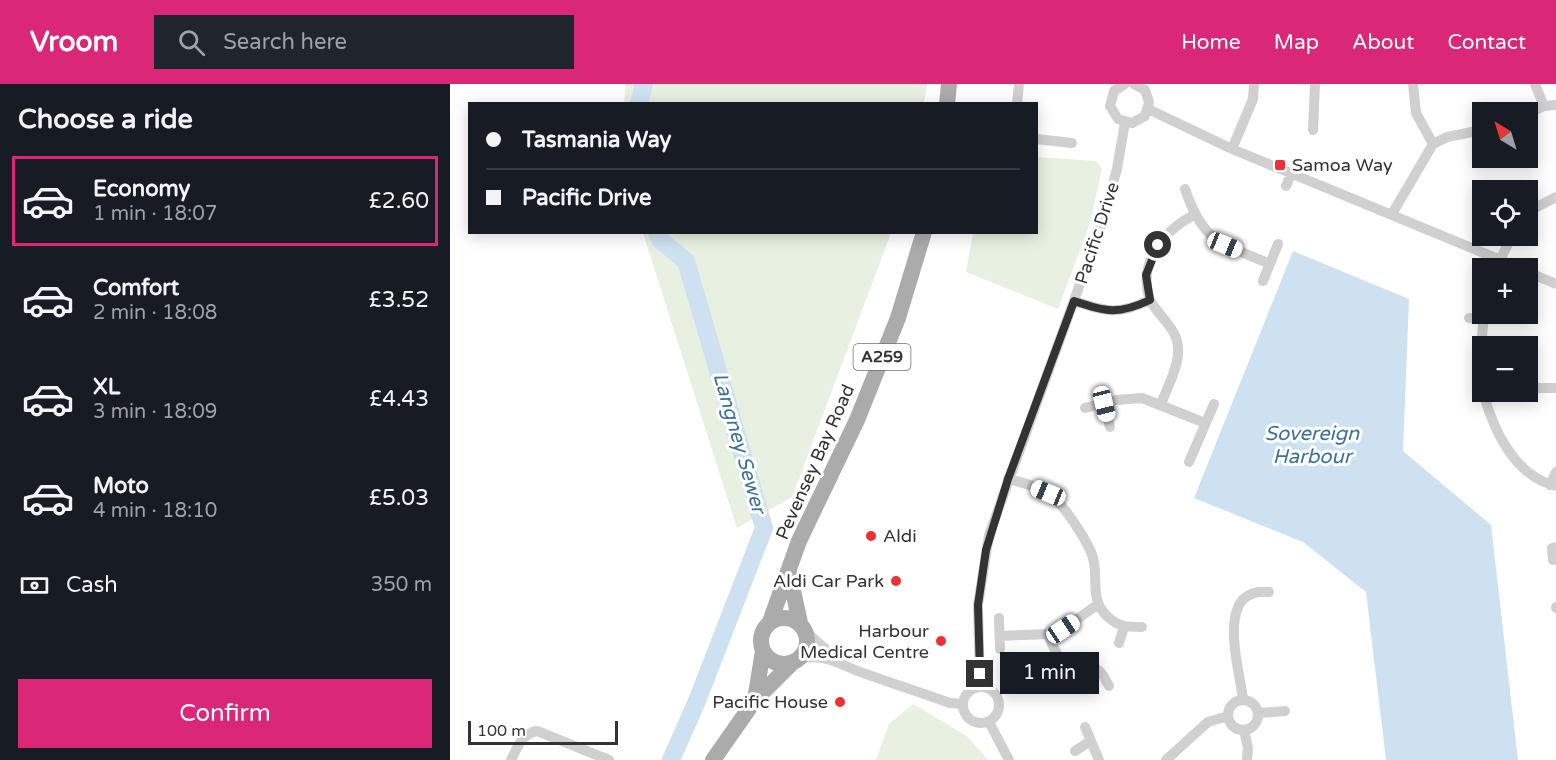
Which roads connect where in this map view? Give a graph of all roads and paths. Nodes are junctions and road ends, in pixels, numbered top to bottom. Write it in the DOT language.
graph roads {
  1 [pos="949,84"];
  2 [pos="1019,84"];
  3 [pos="1134,84"];
  4 [pos="1254,84"];
  5 [pos="1315,84"];
  6 [pos="1413,84"];
  7 [pos="1535,84"];
  8 [pos="1121,85"];
  9 [pos="947,102"];
  10 [pos="1017,102"];
  11 [pos="1556,105"];
  12 [pos="1544,106"];
  13 [pos="1148,109"];
  14 [pos="1538,109"];
  15 [pos="1125,122"];
  16 [pos="1313,130"];
  17 [pos="1472,132"];
  18 [pos="1038,139"];
  19 [pos="1072,143"];
  20 [pos="1433,144"];
  21 [pos="1232,148"];
  22 [pos="1292,172"];
  23 [pos="1286,186"];
  24 [pos="1185,189"];
  25 [pos="1556,197"];
  26 [pos="1538,206"];
  27 [pos="1392,214"];
  28 [pos="1194,215"];
  29 [pos="923,234"];
  30 [pos="1278,244"];
  31 [pos="1495,258"];
  32 [pos="1270,264"];
  33 [pos="1538,277"];
  34 [pos="1263,281"];
  35 [pos="1556,284"];
  36 [pos="1150,300"];
  37 [pos="1074,301"];
  38 [pos="1469,318"];
  39 [pos="1472,318"];
  40 [pos="1538,388"];
  41 [pos="1556,388"];
  42 [pos="1487,402"];
  43 [pos="1104,404"];
  44 [pos="1161,404"];
  45 [pos="1214,404"];
  46 [pos="1085,408"];
  47 [pos="1205,423"];
  48 [pos="1110,427"];
  49 [pos="1190,462"];
  50 [pos="1556,472"];
  51 [pos="1008,479"];
  52 [pos="1553,486"];
  53 [pos="1556,547"];
  54 [pos="1553,560"];
  55 [pos="789,572"];
  56 [pos="1269,592"];
  57 [pos="1097,605"];
  58 [pos="999,618"];
  59 [pos="770,622"];
  60 [pos="803,627"];
  61 [pos="1124,627"];
  62 [pos="1142,627"];
  63 [pos="1048,634"];
  64 [pos="1000,636"];
  65 [pos="1119,643"];
  66 [pos="1000,649"];
  67 [pos="763,651"];
  68 [pos="796,660"];
  69 [pos="838,660"];
  70 [pos="1109,686"];
  71 [pos="980,687"];
  72 [pos="1242,699"];
  73 [pos="755,700"];
  74 [pos="963,704"];
  75 [pos="1285,711"];
  76 [pos="1259,713"];
  77 [pos="1228,716"];
  78 [pos="989,722"];
  79 [pos="1085,728"];
  80 [pos="1244,730"];
  81 [pos="1089,741"];
  82 [pos="1076,751"];
  83 [pos="511,760"];
  84 [pos="609,760"];
  85 [pos="713,760"];
  86 [pos="1009,760"];
  87 [pos="1100,760"];
  88 [pos="1166,760"];
  89 [pos="1247,760"];
  1 -- 9 [label="main road"];
  2 -- 10 [label="street"];
  3 -- 13 [label="street"];
  4 -- 21 [label="street"];
  5 -- 16 [label="street"];
  6 -- 20 [label="street"];
  7 -- 12 [label="street"];
  8 -- 15 [label="street"];
  11 -- 12 [label="street"];
  12 -- 14 [label="street"];
  13 -- 15 [label="street"];
  13 -- 21 [label="street"];
  15 -- 37 [label="street, Pacific Drive"];
  17 -- 20 [label="street"];
  18 -- 19 [label="street"];
  20 -- 27 [label="street"];
  21 -- 22 [label="street"];
  22 -- 23 [label="street"];
  22 -- 27 [label="street"];
  24 -- 28 [label="street"];
  25 -- 26 [label="street"];
  27 -- 31 [label="street"];
  28 -- 32 [label="street"];
  28 -- 36 [label="street"];
  29 -- 55 [label="main road, Pevensey Bay Road / A259"];
  30 -- 32 [label="street"];
  32 -- 34 [label="street"];
  33 -- 35 [label="street"];
  36 -- 37 [label="street"];
  36 -- 44 [label="street"];
  37 -- 51 [label="street, Pacific Drive"];
  38 -- 39 [label="street"];
  40 -- 41 [label="street"];
  42 -- 52 [label="street"];
  43 -- 44 [label="street"];
  43 -- 46 [label="street"];
  43 -- 48 [label="street"];
  44 -- 47 [label="street"];
  45 -- 47 [label="street"];
  47 -- 49 [label="street"];
  50 -- 52 [label="street"];
  51 -- 57 [label="street"];
  51 -- 71 [label="street, Pacific Drive"];
  53 -- 54 [label="street"];
  55 -- 59 [label="main road, Pevensey Bay Road / A259"];
  55 -- 60 [label="main road"];
  56 -- 72 [label="street"];
  57 -- 61 [label="street"];
  57 -- 63 [label="street"];
  58 -- 64 [label="street"];
  59 -- 60 [label="main road"];
  59 -- 67 [label="main road"];
  60 -- 68 [label="main road"];
  60 -- 69 [label="street"];
  61 -- 62 [label="street"];
  61 -- 65 [label="street"];
  63 -- 64 [label="street"];
  63 -- 70 [label="street"];
  64 -- 66 [label="street"];
  67 -- 68 [label="main road"];
  67 -- 73 [label="main road"];
  68 -- 69 [label="street"];
  68 -- 73 [label="main road"];
  69 -- 74 [label="street"];
  71 -- 74 [label="street"];
  71 -- 78 [label="street"];
  72 -- 76 [label="street"];
  72 -- 77 [label="street"];
  73 -- 85 [label="main road"];
  74 -- 78 [label="street"];
  75 -- 76 [label="street"];
  76 -- 80 [label="street"];
  77 -- 80 [label="street"];
  77 -- 88 [label="street"];
  78 -- 86 [label="street"];
  79 -- 81 [label="street"];
  80 -- 89 [label="street"];
  81 -- 82 [label="street"];
  81 -- 87 [label="street"];
  83 -- 84 [label="street"];
}
